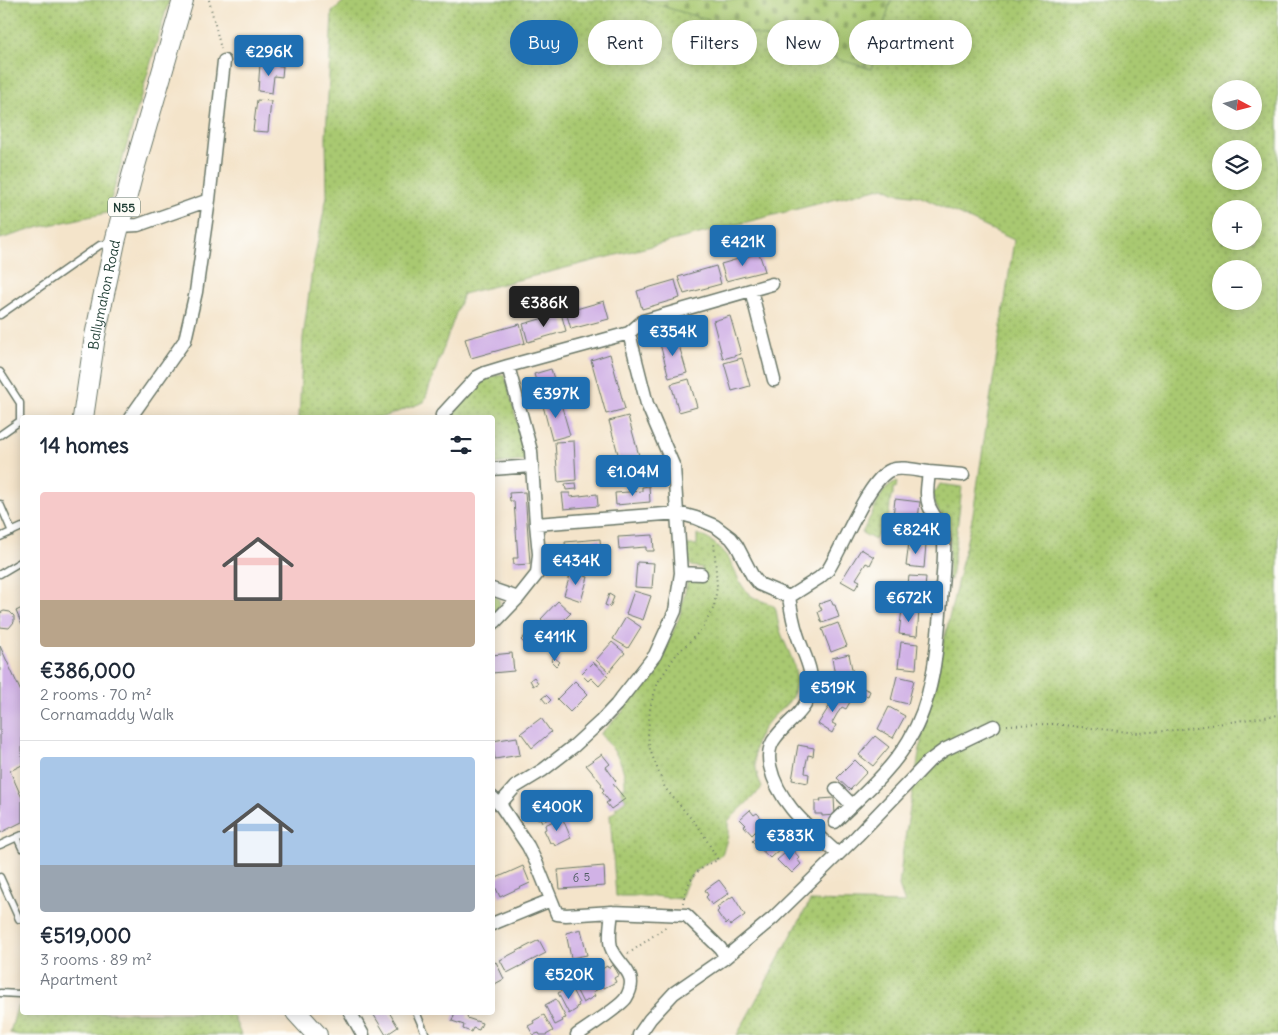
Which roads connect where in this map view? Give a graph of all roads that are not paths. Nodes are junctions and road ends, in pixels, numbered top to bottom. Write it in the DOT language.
graph roads {
  1 [pos="183,0"];
  2 [pos="224,61"];
  3 [pos="208,200"];
  4 [pos="117,234"];
  5 [pos="772,284"];
  6 [pos="751,290"];
  7 [pos="0,315"];
  8 [pos="629,333"];
  9 [pos="508,366"];
  10 [pos="0,372"];
  11 [pos="774,380"];
  12 [pos="441,413"];
  13 [pos="83,415"];
  14 [pos="132,415"];
  15 [pos="0,436"];
  16 [pos="532,466"];
  17 [pos="495,469"];
  18 [pos="929,472"];
  19 [pos="963,475"];
  20 [pos="0,504"];
  21 [pos="678,513"];
  22 [pos="536,524"];
  23 [pos="20,528"];
  24 [pos="12,532"];
  25 [pos="0,538"];
  26 [pos="20,562"];
  27 [pos="681,573"];
  28 [pos="0,574"];
  29 [pos="701,574"];
  30 [pos="495,590"];
  31 [pos="789,597"];
  32 [pos="518,598"];
  33 [pos="495,622"];
  34 [pos="994,726"];
  35 [pos="836,789"];
  36 [pos="496,801"];
  37 [pos="852,805"];
  38 [pos="835,822"];
  39 [pos="20,836"];
  40 [pos="0,845"];
  41 [pos="838,854"];
  42 [pos="0,877"];
  43 [pos="551,900"];
  44 [pos="612,912"];
  45 [pos="19,919"];
  46 [pos="495,923"];
  47 [pos="726,957"];
  48 [pos="0,993"];
  49 [pos="20,993"];
  50 [pos="299,1015"];
  51 [pos="352,1015"];
  52 [pos="417,1015"];
  53 [pos="317,1035"];
  54 [pos="363,1035"];
  55 [pos="426,1035"];
  56 [pos="577,1035"];
  57 [pos="639,1035"];
  1 -- 4 [label="main road, Ballymahon Road / N55"];
  2 -- 3 [label="street"];
  3 -- 4 [label="street"];
  3 -- 14 [label="street"];
  4 -- 7 [label="lane"];
  4 -- 13 [label="main road, Ballymahon Road / N55"];
  5 -- 6 [label="street"];
  6 -- 8 [label="street"];
  6 -- 11 [label="street"];
  8 -- 9 [label="street"];
  8 -- 21 [label="street"];
  9 -- 12 [label="street"];
  9 -- 16 [label="street"];
  10 -- 15 [label="lane"];
  16 -- 17 [label="street"];
  16 -- 22 [label="street"];
  18 -- 19 [label="street"];
  18 -- 31 [label="street"];
  18 -- 37 [label="street"];
  20 -- 24 [label="lane"];
  21 -- 22 [label="street"];
  21 -- 27 [label="street"];
  21 -- 31 [label="street"];
  22 -- 32 [label="street"];
  23 -- 24 [label="lane"];
  24 -- 25 [label="lane"];
  26 -- 28 [label="lane"];
  27 -- 29 [label="street"];
  27 -- 36 [label="street"];
  30 -- 32 [label="street"];
  31 -- 41 [label="street"];
  32 -- 33 [label="street"];
  34 -- 41 [label="street"];
  35 -- 37 [label="street"];
  36 -- 43 [label="street"];
  37 -- 38 [label="street"];
  39 -- 40 [label="lane"];
  41 -- 47 [label="street"];
  42 -- 45 [label="lane"];
  43 -- 44 [label="street"];
  43 -- 46 [label="street"];
  44 -- 47 [label="street"];
  44 -- 56 [label="street"];
  47 -- 57 [label="street"];
  48 -- 49 [label="lane"];
  50 -- 53 [label="main road"];
  51 -- 54 [label="street"];
  52 -- 55 [label="lane"];
}
